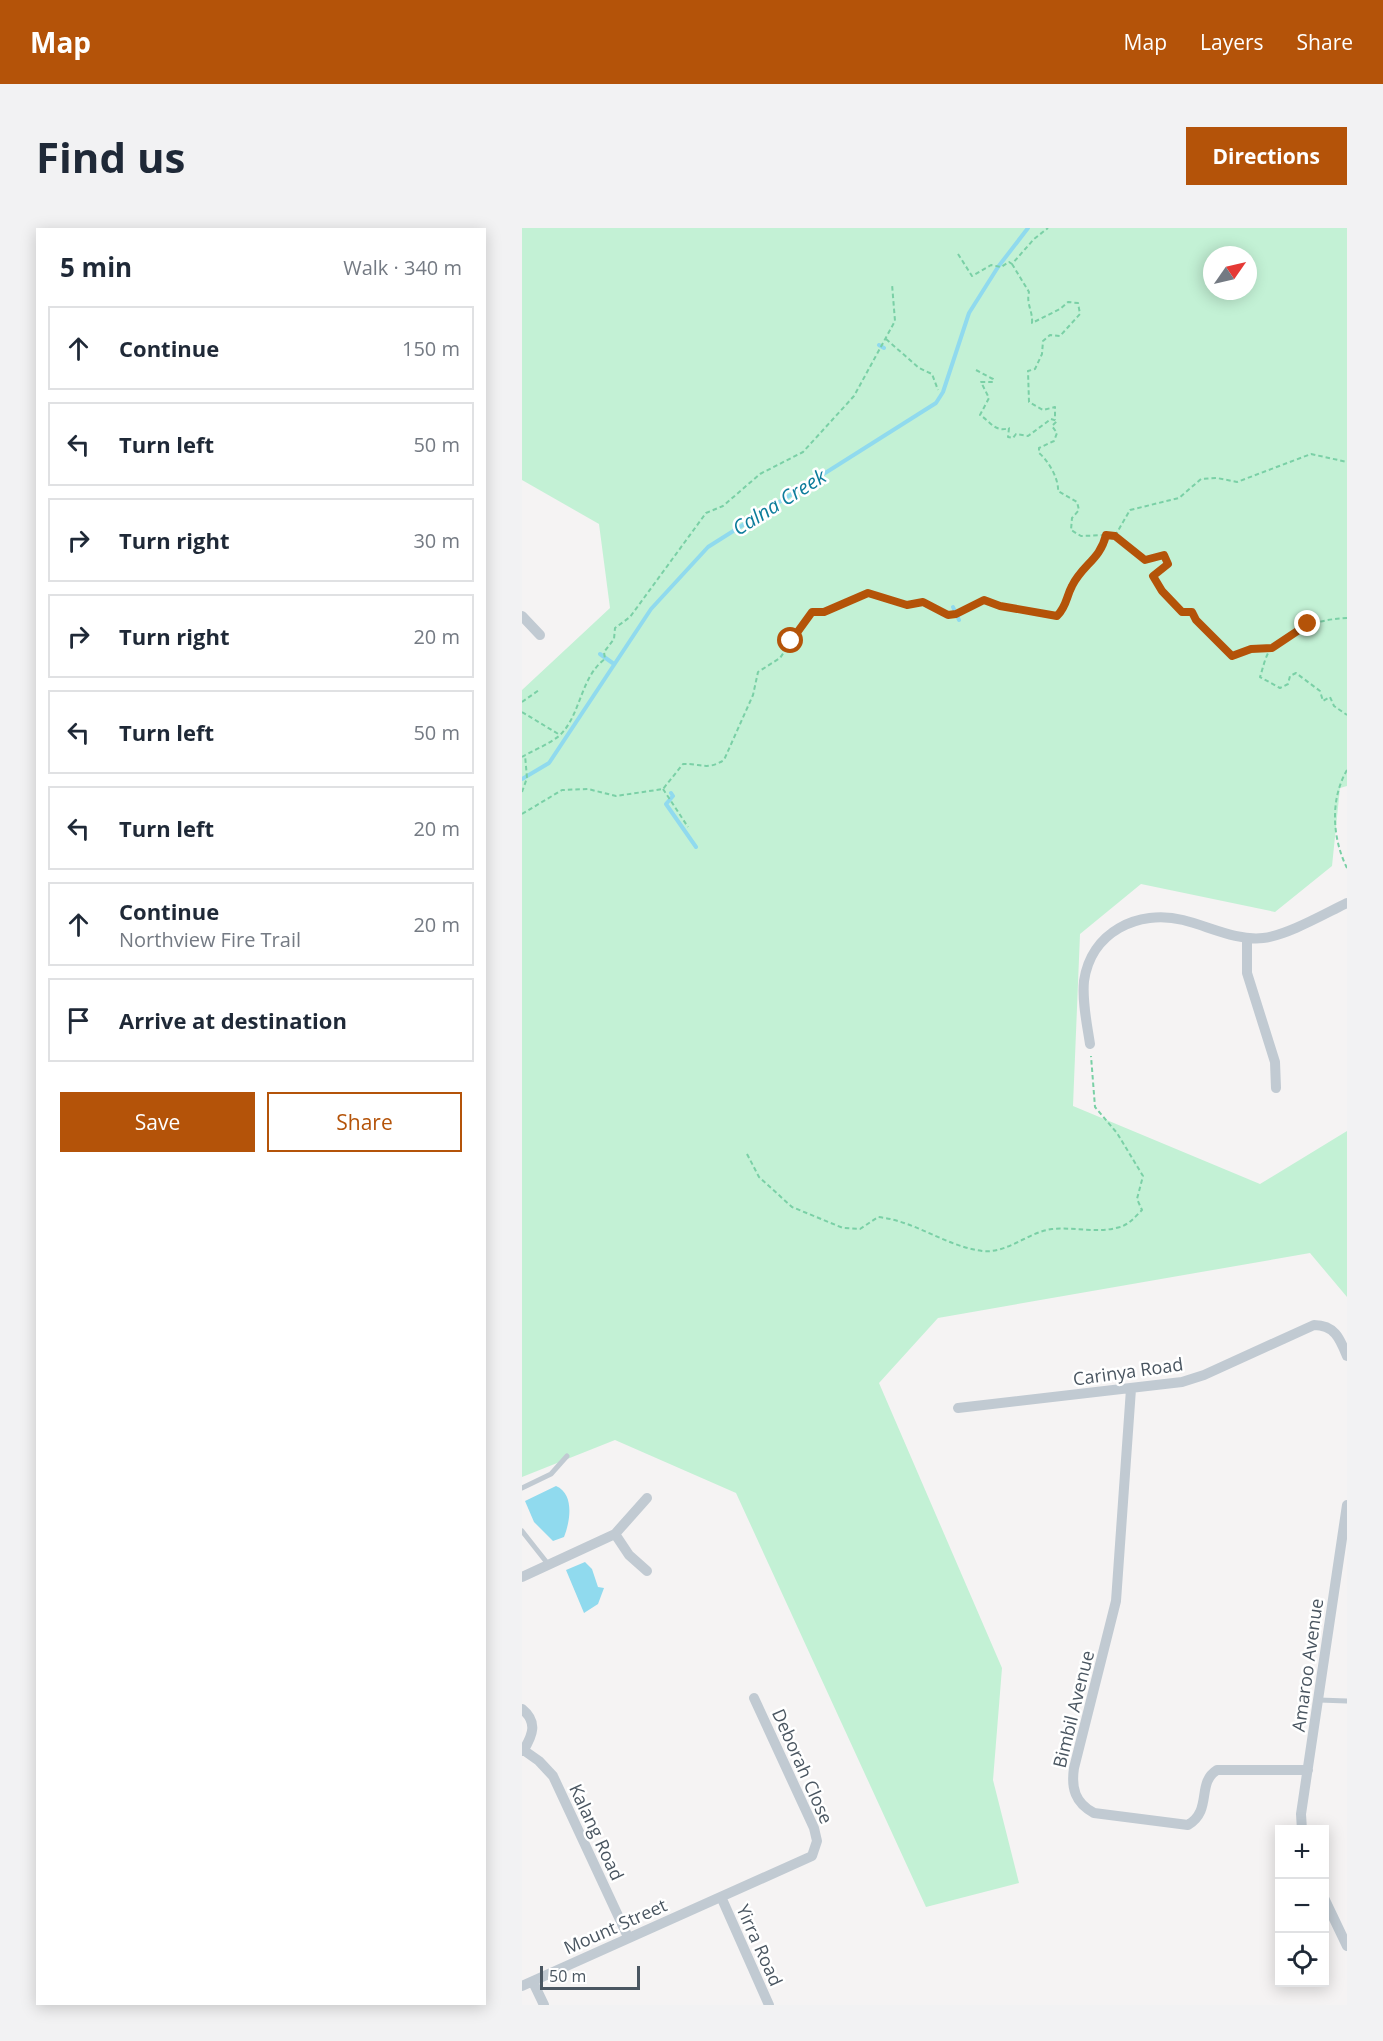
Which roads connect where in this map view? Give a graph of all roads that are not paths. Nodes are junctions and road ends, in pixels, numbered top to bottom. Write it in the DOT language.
graph roads {
  1 [pos="522,616"];
  2 [pos="540,635"];
  3 [pos="1347,903"];
  4 [pos="1247,938"];
  5 [pos="1090,1044"];
  6 [pos="1276,1088"];
  7 [pos="1347,1356"];
  8 [pos="1131,1389"];
  9 [pos="958,1408"];
  10 [pos="567,1456"];
  11 [pos="522,1488"];
  12 [pos="647,1498"];
  13 [pos="1347,1505"];
  14 [pos="522,1531"];
  15 [pos="615,1534"];
  16 [pos="549,1566"];
  17 [pos="647,1570"];
  18 [pos="522,1577"];
  19 [pos="754,1698"];
  20 [pos="1319,1700"];
  21 [pos="1347,1701"];
  22 [pos="522,1709"];
  23 [pos="523,1750"];
  24 [pos="1308,1770"];
  25 [pos="1302,1825"];
  26 [pos="722,1899"];
  27 [pos="1329,1908"];
  28 [pos="628,1937"];
  29 [pos="1347,1946"];
  30 [pos="533,1982"];
  31 [pos="522,1986"];
  32 [pos="544,2005"];
  33 [pos="769,2005"];
  1 -- 2 [label="street"];
  3 -- 4 [label="street"];
  4 -- 5 [label="street"];
  4 -- 6 [label="street"];
  7 -- 8 [label="street, Carinya Road"];
  8 -- 9 [label="street, Carinya Road"];
  8 -- 24 [label="street, Bimbil Avenue"];
  10 -- 11 [label="lane"];
  12 -- 15 [label="street"];
  13 -- 20 [label="street, Amaroo Avenue"];
  14 -- 16 [label="lane"];
  15 -- 16 [label="street"];
  15 -- 17 [label="street"];
  16 -- 18 [label="street"];
  19 -- 26 [label="street, Deborah Close"];
  20 -- 21 [label="lane"];
  20 -- 24 [label="street, Amaroo Avenue"];
  22 -- 23 [label="street, Kalang Road"];
  23 -- 28 [label="street, Kalang Road"];
  24 -- 25 [label="street, Amaroo Avenue"];
  26 -- 28 [label="street, Mount Street"];
  26 -- 33 [label="street, Yirra Road"];
  27 -- 29 [label="street"];
  28 -- 30 [label="street, Mount Street"];
  30 -- 31 [label="street, Mount Street"];
  30 -- 32 [label="street"];
}
